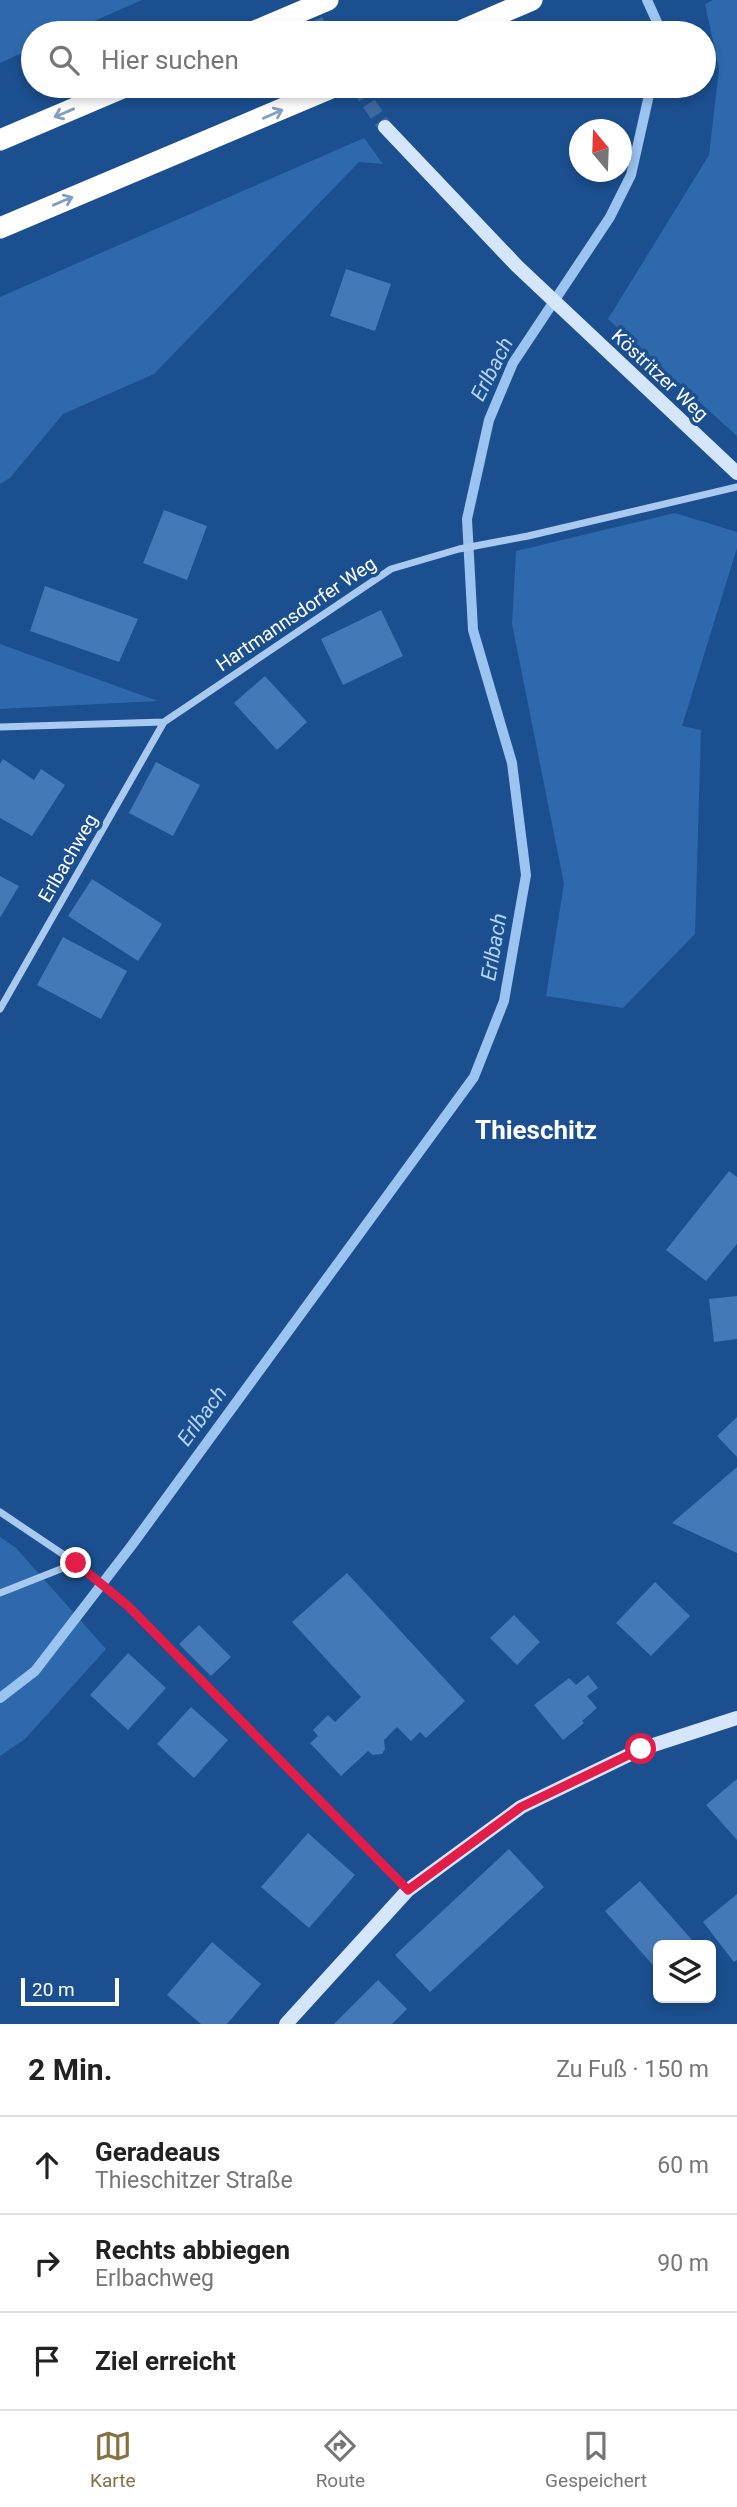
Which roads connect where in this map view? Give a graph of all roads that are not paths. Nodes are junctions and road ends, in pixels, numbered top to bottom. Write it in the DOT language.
graph roads {
  1 [pos="328,0"];
  2 [pos="532,0"];
  3 [pos="278,21"];
  4 [pos="484,21"];
  5 [pos="99,98"];
  6 [pos="308,98"];
  7 [pos="385,127"];
  8 [pos="0,140"];
  9 [pos="0,228"];
  10 [pos="737,473"];
  11 [pos="737,487"];
  12 [pos="164,722"];
  13 [pos="0,727"];
  14 [pos="0,1009"];
  15 [pos="0,1511"];
  16 [pos="76,1563"];
  17 [pos="0,1592"];
  18 [pos="737,1718"];
  19 [pos="408,1890"];
  20 [pos="286,2024"];
  1 -- 3 [label="highway"];
  2 -- 4 [label="highway"];
  5 -- 8 [label="highway, one-way"];
  9 -- 6 [label="highway, one-way"];
  7 -- 10 [label="main road, Köstritzer Weg"];
  11 -- 12 [label="street, Hartmannsdorfer Weg"];
  12 -- 13 [label="street"];
  12 -- 14 [label="street, Erlbachweg"];
  15 -- 16 [label="street"];
  16 -- 17 [label="street"];
  16 -- 19 [label="street"];
  18 -- 19 [label="main road"];
  19 -- 20 [label="main road"];
}
